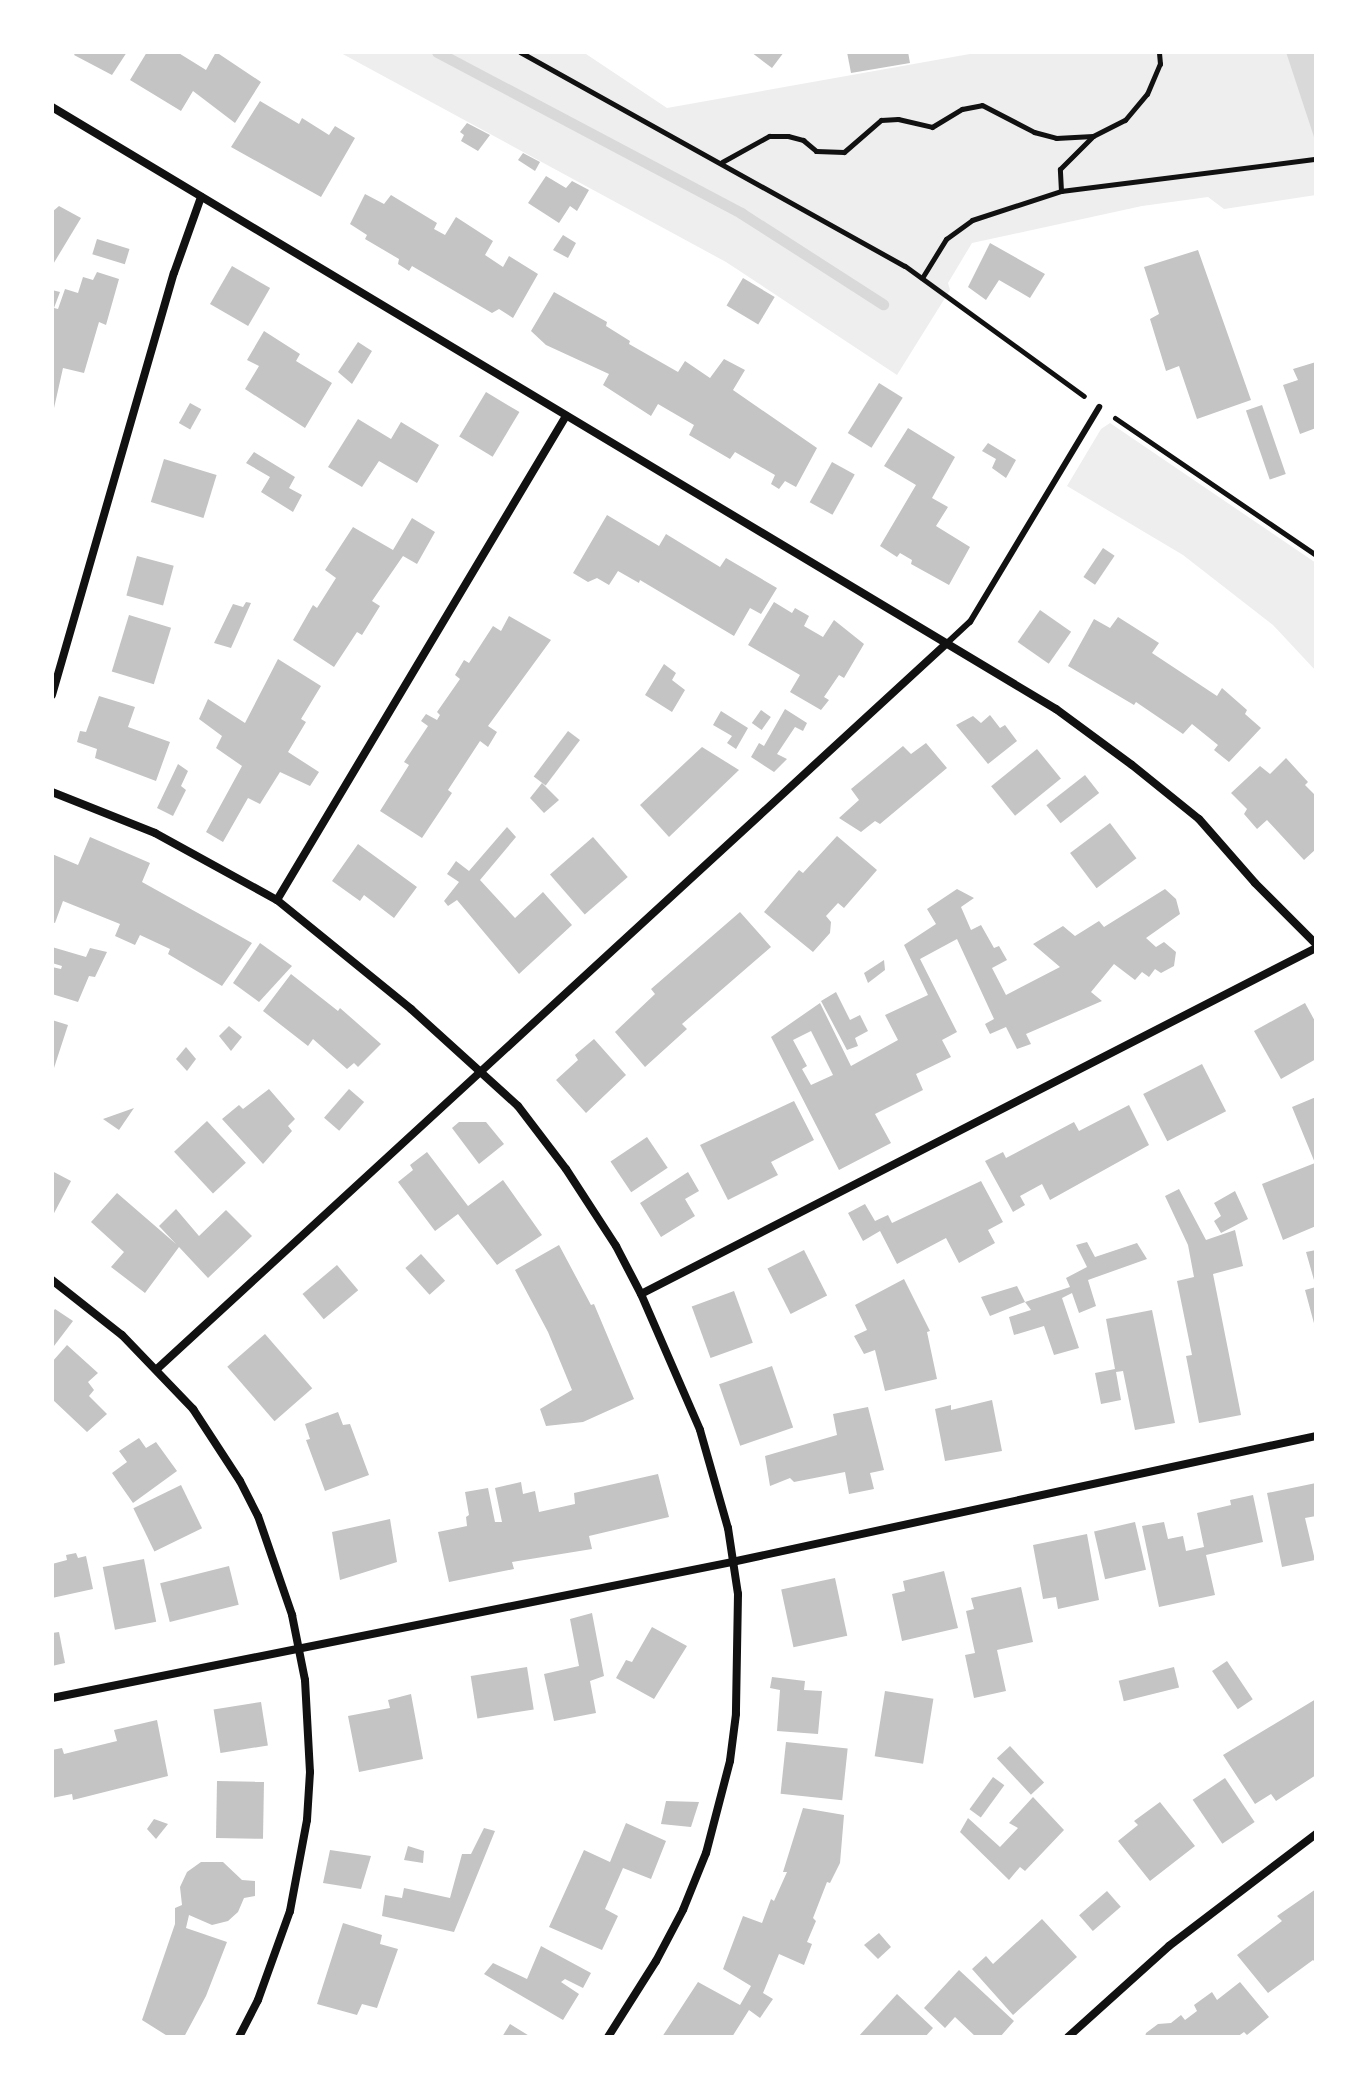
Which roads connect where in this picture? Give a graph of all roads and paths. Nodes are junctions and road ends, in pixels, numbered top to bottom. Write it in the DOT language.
graph roads {
  1 [pos="520,52"];
  2 [pos="1159,52"];
  3 [pos="52,107"];
  4 [pos="1093,136"];
  5 [pos="1316,159"];
  6 [pos="722,162"];
  7 [pos="1061,191"];
  8 [pos="201,197"];
  9 [pos="922,278"];
  10 [pos="1099,407"];
  11 [pos="566,416"];
  12 [pos="1316,555"];
  13 [pos="946,644"];
  14 [pos="52,695"];
  15 [pos="52,792"];
  16 [pos="277,900"];
  17 [pos="1316,946"];
  18 [pos="481,1071"];
  19 [pos="52,1280"];
  20 [pos="641,1294"];
  21 [pos="157,1369"];
  22 [pos="1316,1436"];
  23 [pos="732,1562"];
  24 [pos="298,1649"];
  25 [pos="52,1698"];
  26 [pos="1316,1834"];
  27 [pos="239,2037"];
  28 [pos="608,2037"];
  29 [pos="1068,2037"];
  1 -- 6 [label="path"];
  2 -- 4 [label="path"];
  3 -- 8 [label="street"];
  4 -- 6 [label="path"];
  4 -- 7 [label="path"];
  5 -- 7 [label="path"];
  6 -- 9 [label="path"];
  7 -- 9 [label="path"];
  8 -- 11 [label="street"];
  8 -- 14 [label="street"];
  9 -- 10 [label="path"];
  10 -- 12 [label="path"];
  10 -- 13 [label="lane"];
  11 -- 13 [label="street"];
  11 -- 16 [label="street"];
  13 -- 17 [label="street"];
  13 -- 18 [label="street"];
  15 -- 16 [label="street"];
  16 -- 18 [label="street"];
  17 -- 20 [label="street"];
  18 -- 20 [label="street"];
  18 -- 21 [label="street"];
  19 -- 21 [label="street"];
  20 -- 23 [label="street"];
  21 -- 24 [label="street"];
  22 -- 23 [label="street"];
  23 -- 24 [label="street"];
  23 -- 28 [label="street"];
  24 -- 25 [label="street"];
  24 -- 27 [label="street"];
  26 -- 29 [label="street"];
}
